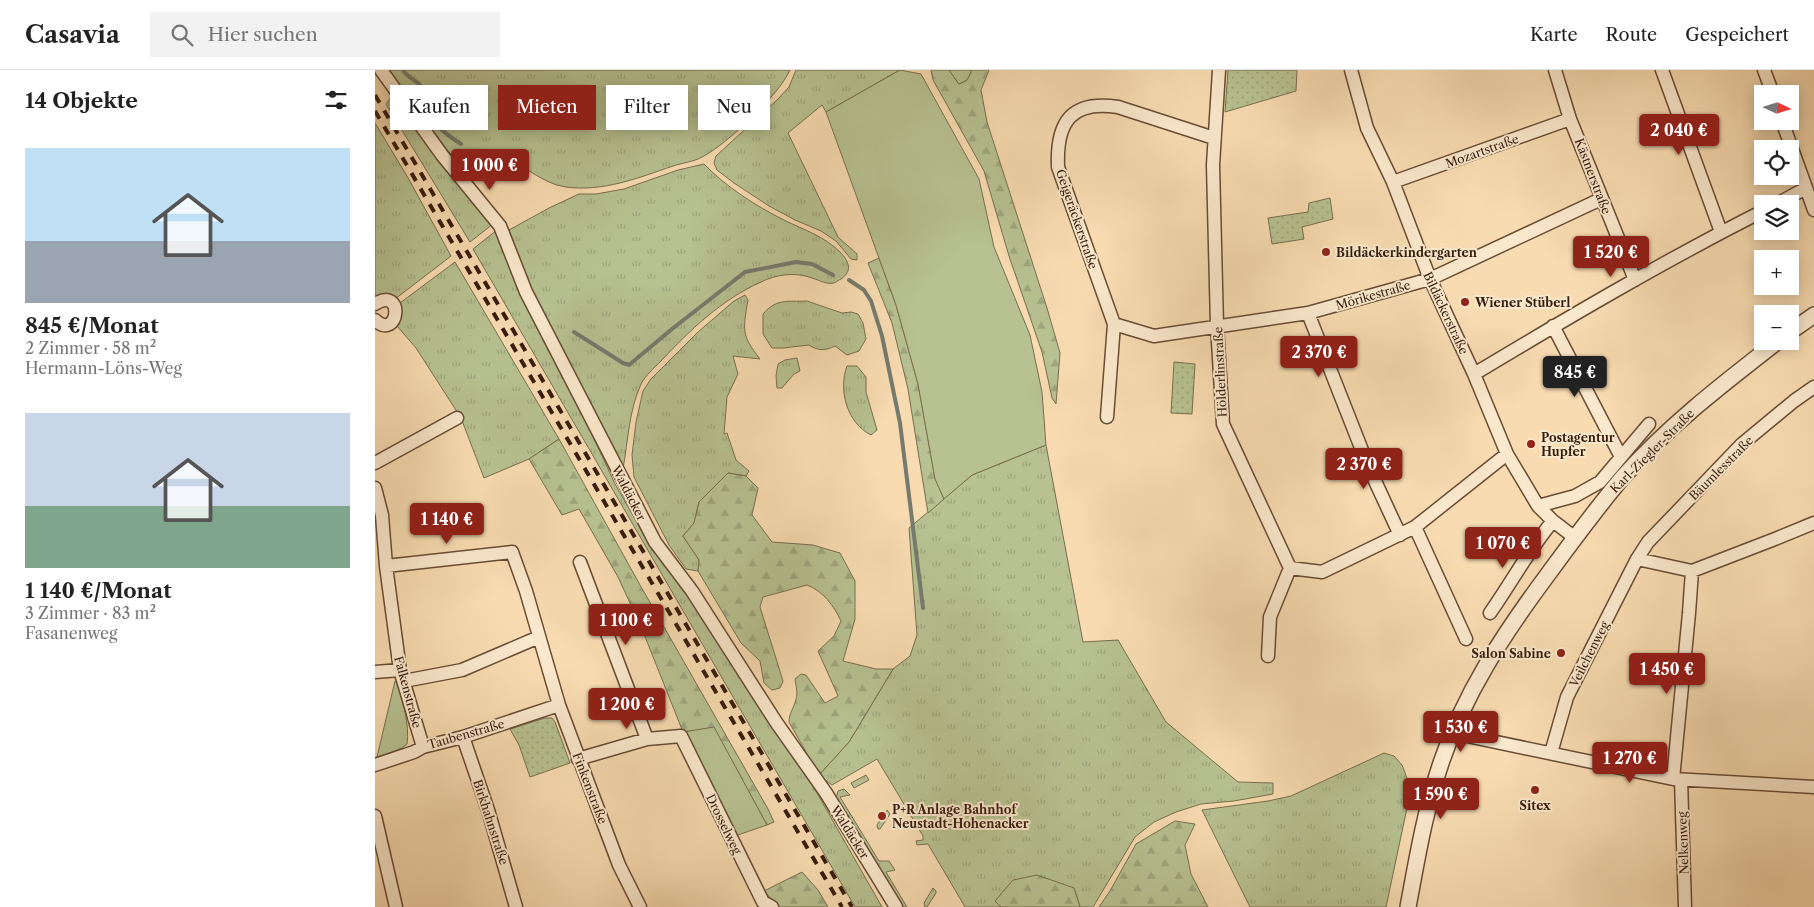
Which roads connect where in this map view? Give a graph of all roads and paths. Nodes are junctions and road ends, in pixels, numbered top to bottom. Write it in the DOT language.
graph roads {
  1 [pos="381,70"];
  2 [pos="1219,70"];
  3 [pos="1351,70"];
  4 [pos="1555,70"];
  5 [pos="1662,70"];
  6 [pos="1764,70"];
  7 [pos="1770,85"];
  8 [pos="1571,119"];
  9 [pos="1785,130"];
  10 [pos="1214,138"];
  11 [pos="1393,182"];
  12 [pos="1807,188"];
  13 [pos="1794,195"];
  14 [pos="1601,199"];
  15 [pos="1814,210"];
  16 [pos="1754,216"];
  17 [pos="1721,232"];
  18 [pos="1430,279"];
  19 [pos="1635,280"];
  20 [pos="375,304"];
  21 [pos="1308,312"];
  22 [pos="1814,315"];
  23 [pos="375,321"];
  24 [pos="1113,324"];
  25 [pos="1217,326"];
  26 [pos="1553,326"];
  27 [pos="1799,326"];
  28 [pos="1767,350"];
  29 [pos="1474,374"];
  30 [pos="1814,387"];
  31 [pos="1107,417"];
  32 [pos="457,418"];
  33 [pos="1649,424"];
  34 [pos="1507,454"];
  35 [pos="1621,457"];
  36 [pos="375,463"];
  37 [pos="375,488"];
  38 [pos="1538,506"];
  39 [pos="1553,521"];
  40 [pos="1814,523"];
  41 [pos="1415,527"];
  42 [pos="1400,534"];
  43 [pos="1574,537"];
  44 [pos="1637,559"];
  45 [pos="580,562"];
  46 [pos="386,566"];
  47 [pos="1290,568"];
  48 [pos="1692,571"];
  49 [pos="1490,613"];
  50 [pos="539,637"];
  51 [pos="1466,639"];
  52 [pos="1268,656"];
  53 [pos="375,672"];
  54 [pos="402,676"];
  55 [pos="559,705"];
  56 [pos="1453,733"];
  57 [pos="463,737"];
  58 [pos="647,739"];
  59 [pos="423,747"];
  60 [pos="1551,753"];
  61 [pos="578,759"];
  62 [pos="375,765"];
  63 [pos="1677,779"];
  64 [pos="1814,787"];
  65 [pos="375,816"];
  66 [pos="764,905"];
  67 [pos="396,907"];
  68 [pos="516,907"];
  69 [pos="640,907"];
  70 [pos="896,907"];
  71 [pos="1408,907"];
  72 [pos="1685,907"];
  1 -- 70 [label="street, Waldäcker"];
  2 -- 10 [label="street, Hölderlinstraße"];
  3 -- 11 [label="street, Bildäckerstraße"];
  4 -- 8 [label="street, Kästnerstraße"];
  5 -- 17 [label="street"];
  6 -- 7 [label="street"];
  8 -- 11 [label="street, Mozartstraße"];
  8 -- 14 [label="street, Kästnerstraße"];
  9 -- 12 [label="street"];
  10 -- 24 [label="street, Geigeräckerstraße"];
  10 -- 25 [label="street, Hölderlinstraße"];
  11 -- 18 [label="street, Bildäckerstraße"];
  12 -- 13 [label="street"];
  12 -- 15 [label="street"];
  14 -- 18 [label="street, Mörikestraße"];
  14 -- 19 [label="street, Kästnerstraße"];
  16 -- 17 [label="street"];
  17 -- 19 [label="street"];
  18 -- 21 [label="street, Mörikestraße"];
  18 -- 29 [label="street, Bildäckerstraße"];
  19 -- 26 [label="street"];
  20 -- 23 [label="street"];
  21 -- 25 [label="street, Mörikestraße"];
  21 -- 42 [label="street"];
  22 -- 27 [label="street"];
  24 -- 25 [label="street"];
  24 -- 31 [label="street, Geigeräckerstraße"];
  25 -- 47 [label="street, Hölderlinstraße"];
  26 -- 29 [label="street"];
  26 -- 35 [label="street"];
  28 -- 43 [label="street, Karl-Ziegler-Straße"];
  29 -- 34 [label="street, Bildäckerstraße"];
  30 -- 44 [label="street, Bäumlesstraße"];
  32 -- 36 [label="street"];
  33 -- 35 [label="street, Karl-Ziegler-Straße"];
  34 -- 38 [label="street, Bildäckerstraße"];
  34 -- 41 [label="street"];
  35 -- 38 [label="street, Karl-Ziegler-Straße"];
  37 -- 46 [label="street, Falkenstraße"];
  38 -- 39 [label="street, Bildäckerstraße"];
  39 -- 43 [label="street, Bildäckerstraße"];
  39 -- 49 [label="street"];
  40 -- 48 [label="street"];
  41 -- 42 [label="street"];
  41 -- 51 [label="street"];
  42 -- 47 [label="street"];
  43 -- 56 [label="street, Karl-Ziegler-Straße"];
  44 -- 48 [label="street"];
  44 -- 60 [label="street, Veilchenweg"];
  45 -- 58 [label="street"];
  46 -- 50 [label="street, Finkenstraße"];
  46 -- 54 [label="street, Falkenstraße"];
  47 -- 52 [label="street"];
  48 -- 63 [label="street, Nelkenweg"];
  50 -- 54 [label="street"];
  50 -- 55 [label="street, Finkenstraße"];
  53 -- 54 [label="street"];
  54 -- 59 [label="street, Falkenstraße"];
  55 -- 57 [label="street, Taubenstraße"];
  55 -- 61 [label="street, Finkenstraße"];
  56 -- 60 [label="street"];
  56 -- 71 [label="street, Karl-Ziegler-Straße"];
  57 -- 59 [label="street, Taubenstraße"];
  57 -- 68 [label="street, Birkhahnstraße"];
  58 -- 61 [label="street"];
  58 -- 66 [label="street, Drosselweg"];
  59 -- 62 [label="street, Taubenstraße"];
  60 -- 63 [label="street"];
  61 -- 69 [label="street, Finkenstraße"];
  63 -- 64 [label="street"];
  63 -- 72 [label="street, Nelkenweg"];
  65 -- 67 [label="street"];
}
